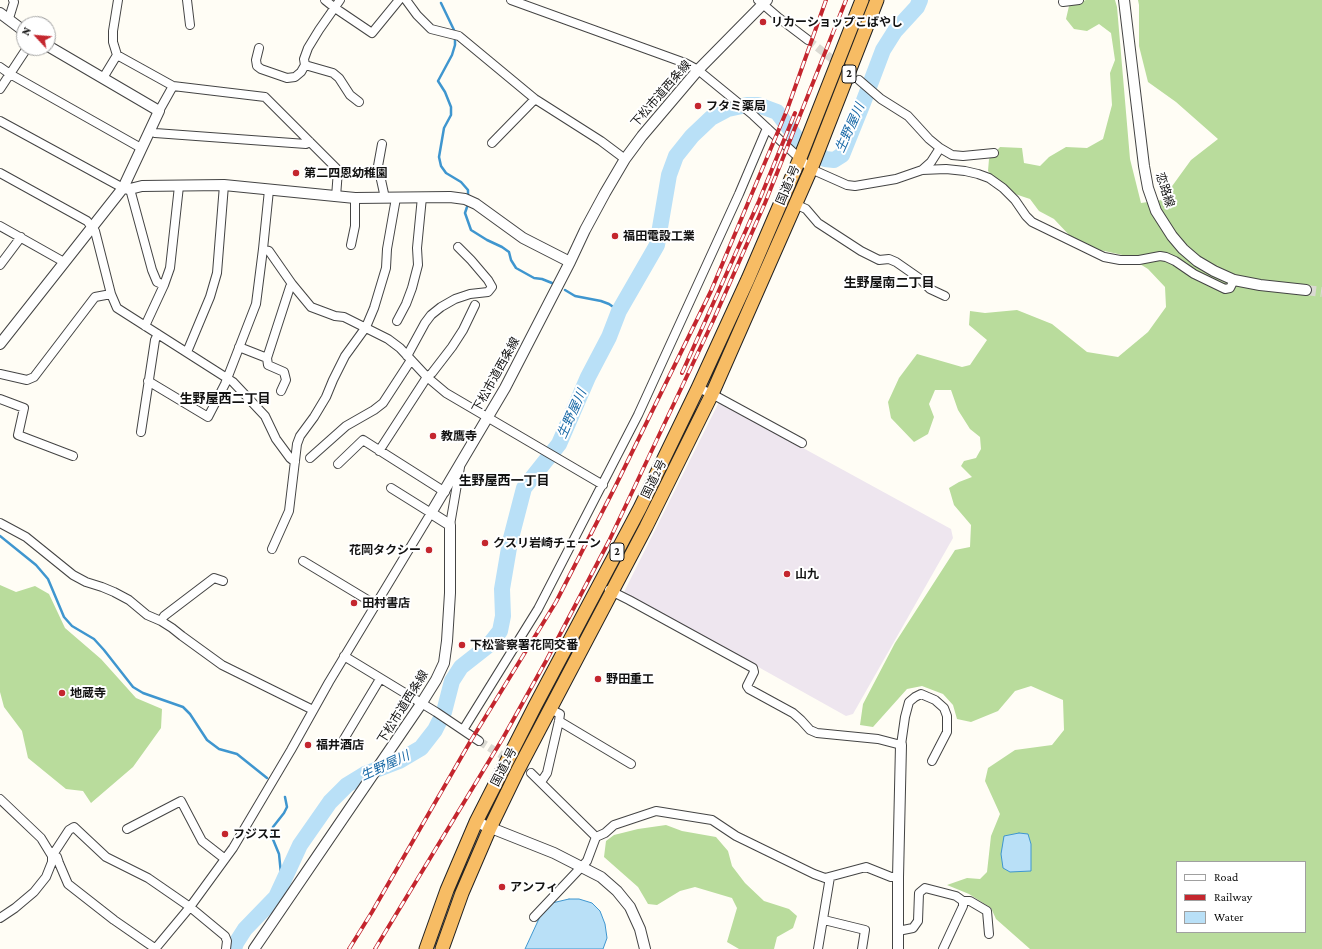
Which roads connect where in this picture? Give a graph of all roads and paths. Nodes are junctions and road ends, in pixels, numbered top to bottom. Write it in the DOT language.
graph roads {
  1 [pos="13,0"];
  2 [pos="118,0"];
  3 [pos="187,0"];
  4 [pos="325,0"];
  5 [pos="340,0"];
  6 [pos="399,0"];
  7 [pos="406,0"];
  8 [pos="511,0"];
  9 [pos="862,0"];
  10 [pos="877,0"];
  11 [pos="1079,0"];
  12 [pos="1124,0"];
  13 [pos="762,1"];
  14 [pos="1063,2"];
  15 [pos="334,8"];
  16 [pos="4,16"];
  17 [pos="16,25"];
  18 [pos="190,25"];
  19 [pos="808,40"];
  20 [pos="259,48"];
  21 [pos="56,51"];
  22 [pos="117,55"];
  23 [pos="22,56"];
  24 [pos="305,65"];
  25 [pos="0,67"];
  26 [pos="698,70"];
  27 [pos="10,74"];
  28 [pos="103,78"];
  29 [pos="173,86"];
  30 [pos="865,86"];
  31 [pos="0,89"];
  32 [pos="535,99"];
  33 [pos="359,102"];
  34 [pos="159,111"];
  35 [pos="0,121"];
  36 [pos="767,128"];
  37 [pos="149,131"];
  38 [pos="310,142"];
  39 [pos="492,143"];
  40 [pos="382,144"];
  41 [pos="141,148"];
  42 [pos="940,148"];
  43 [pos="994,152"];
  44 [pos="801,155"];
  45 [pos="625,159"];
  46 [pos="813,164"];
  47 [pos="922,170"];
  48 [pos="0,173"];
  49 [pos="224,185"];
  50 [pos="179,186"];
  51 [pos="126,189"];
  52 [pos="269,190"];
  53 [pos="422,196"];
  54 [pos="336,197"];
  55 [pos="354,198"];
  56 [pos="385,198"];
  57 [pos="396,198"];
  58 [pos="795,204"];
  59 [pos="0,226"];
  60 [pos="92,226"];
  61 [pos="21,237"];
  62 [pos="351,245"];
  63 [pos="458,247"];
  64 [pos="263,249"];
  65 [pos="64,262"];
  66 [pos="570,262"];
  67 [pos="0,265"];
  68 [pos="1234,280"];
  69 [pos="292,284"];
  70 [pos="164,286"];
  71 [pos="1306,290"];
  72 [pos="111,294"];
  73 [pos="945,296"];
  74 [pos="476,305"];
  75 [pos="397,321"];
  76 [pos="145,326"];
  77 [pos="366,328"];
  78 [pos="158,334"];
  79 [pos="0,344"];
  80 [pos="239,347"];
  81 [pos="187,352"];
  82 [pos="267,358"];
  83 [pos="409,358"];
  84 [pos="0,374"];
  85 [pos="226,377"];
  86 [pos="426,377"];
  87 [pos="148,381"];
  88 [pos="698,388"];
  89 [pos="281,391"];
  90 [pos="712,394"];
  91 [pos="0,399"];
  92 [pos="488,418"];
  93 [pos="141,432"];
  94 [pos="802,444"];
  95 [pos="380,451"];
  96 [pos="73,456"];
  97 [pos="310,458"];
  98 [pos="295,462"];
  99 [pos="338,464"];
  100 [pos="460,464"];
  101 [pos="603,485"];
  102 [pos="391,488"];
  103 [pos="445,492"];
  104 [pos="431,513"];
  105 [pos="0,523"];
  106 [pos="450,525"];
  107 [pos="272,549"];
  108 [pos="303,561"];
  109 [pos="223,581"];
  110 [pos="600,585"];
  111 [pos="611,592"];
  112 [pos="376,605"];
  113 [pos="161,621"];
  114 [pos="344,656"];
  115 [pos="380,679"];
  116 [pos="421,704"];
  117 [pos="550,709"];
  118 [pos="313,710"];
  119 [pos="559,721"];
  120 [pos="463,730"];
  121 [pos="344,739"];
  122 [pos="479,741"];
  123 [pos="901,745"];
  124 [pos="932,761"];
  125 [pos="631,764"];
  126 [pos="531,773"];
  127 [pos="541,782"];
  128 [pos="0,799"];
  129 [pos="476,822"];
  130 [pos="490,828"];
  131 [pos="127,829"];
  132 [pos="596,837"];
  133 [pos="52,855"];
  134 [pos="225,859"];
  135 [pos="581,867"];
  136 [pos="830,877"];
  137 [pos="898,877"];
  138 [pos="963,901"];
  139 [pos="190,907"];
  140 [pos="534,917"];
  141 [pos="0,918"];
  142 [pos="824,920"];
  143 [pos="898,931"];
  144 [pos="989,934"];
  145 [pos="156,949"];
  146 [pos="226,949"];
  147 [pos="254,949"];
  148 [pos="426,949"];
  149 [pos="442,949"];
  150 [pos="645,949"];
  151 [pos="818,949"];
  152 [pos="862,949"];
  153 [pos="898,949"];
  154 [pos="943,949"];
  1 -- 16 [label="street"];
  2 -- 22 [label="street"];
  3 -- 18 [label="street"];
  4 -- 15 [label="street"];
  5 -- 15 [label="street"];
  6 -- 15 [label="street"];
  7 -- 32 [label="street"];
  8 -- 26 [label="street"];
  9 -- 44 [label="highway, 国道2号 / 2"];
  10 -- 46 [label="highway, 国道2号 / 2"];
  11 -- 14 [label="street"];
  12 -- 68 [label="street, 恋路線"];
  13 -- 19 [label="street"];
  13 -- 26 [label="street, 下松市道西条線"];
  15 -- 24 [label="street"];
  16 -- 17 [label="street"];
  20 -- 24 [label="street"];
  21 -- 28 [label="street"];
  22 -- 28 [label="street"];
  22 -- 29 [label="street"];
  23 -- 27 [label="street"];
  24 -- 33 [label="street"];
  25 -- 27 [label="street"];
  26 -- 36 [label="street"];
  26 -- 45 [label="street, 下松市道西条線"];
  27 -- 31 [label="street"];
  27 -- 41 [label="street"];
  28 -- 34 [label="street"];
  29 -- 34 [label="street"];
  29 -- 38 [label="street"];
  30 -- 42 [label="street"];
  32 -- 39 [label="street"];
  32 -- 45 [label="street"];
  34 -- 37 [label="street"];
  35 -- 51 [label="street"];
  36 -- 44 [label="street"];
  36 -- 101 [label="street"];
  37 -- 38 [label="street"];
  37 -- 41 [label="street"];
  38 -- 54 [label="street"];
  40 -- 56 [label="street"];
  41 -- 51 [label="street"];
  42 -- 43 [label="street"];
  42 -- 47 [label="street"];
  44 -- 46 [label="street"];
  44 -- 88 [label="highway, 国道2号 / 2"];
  45 -- 66 [label="street, 下松市道西条線"];
  46 -- 47 [label="street"];
  46 -- 58 [label="highway, 国道2号 / 2"];
  47 -- 68 [label="street"];
  48 -- 60 [label="street"];
  49 -- 50 [label="street"];
  49 -- 52 [label="street"];
  49 -- 81 [label="street"];
  50 -- 51 [label="street"];
  50 -- 70 [label="street"];
  51 -- 60 [label="street"];
  51 -- 70 [label="street"];
  52 -- 54 [label="street"];
  52 -- 64 [label="street"];
  53 -- 57 [label="street"];
  53 -- 66 [label="street"];
  53 -- 75 [label="street"];
  54 -- 55 [label="street"];
  55 -- 56 [label="street"];
  55 -- 62 [label="street"];
  56 -- 57 [label="street"];
  57 -- 77 [label="street"];
  58 -- 73 [label="street"];
  58 -- 90 [label="highway, 国道2号 / 2"];
  59 -- 61 [label="street"];
  60 -- 65 [label="street"];
  60 -- 72 [label="street"];
  61 -- 65 [label="street"];
  61 -- 67 [label="street"];
  63 -- 83 [label="street"];
  64 -- 69 [label="street"];
  64 -- 80 [label="street"];
  65 -- 79 [label="street"];
  66 -- 92 [label="street, 下松市道西条線"];
  68 -- 71 [label="street, 恋路線"];
  69 -- 77 [label="street"];
  69 -- 82 [label="street"];
  70 -- 76 [label="street"];
  72 -- 76 [label="street"];
  72 -- 84 [label="street"];
  74 -- 86 [label="street"];
  76 -- 78 [label="street"];
  77 -- 83 [label="street"];
  77 -- 98 [label="street"];
  78 -- 81 [label="street"];
  78 -- 87 [label="street"];
  80 -- 82 [label="street"];
  80 -- 85 [label="street"];
  81 -- 85 [label="street"];
  82 -- 89 [label="street"];
  83 -- 86 [label="street"];
  83 -- 97 [label="street"];
  85 -- 87 [label="street"];
  85 -- 98 [label="street"];
  86 -- 92 [label="street"];
  86 -- 95 [label="street"];
  87 -- 93 [label="street"];
  88 -- 90 [label="street"];
  88 -- 110 [label="highway, 国道2号 / 2"];
  90 -- 94 [label="street"];
  90 -- 111 [label="highway, 国道2号 / 2"];
  91 -- 96 [label="street"];
  92 -- 100 [label="street, 下松市道西条線"];
  92 -- 101 [label="street"];
  95 -- 99 [label="street"];
  95 -- 103 [label="street"];
  98 -- 107 [label="street"];
  100 -- 103 [label="street, 下松市道西条線"];
  100 -- 106 [label="street"];
  101 -- 120 [label="street"];
  102 -- 104 [label="street"];
  103 -- 104 [label="street, 下松市道西条線"];
  104 -- 106 [label="street"];
  104 -- 112 [label="street"];
  105 -- 113 [label="street"];
  106 -- 116 [label="street, 下松市道西条線"];
  108 -- 112 [label="street"];
  109 -- 113 [label="street"];
  110 -- 111 [label="street"];
  110 -- 129 [label="highway, 国道2号 / 2"];
  111 -- 117 [label="highway, 国道2号 / 2"];
  111 -- 123 [label="street"];
  112 -- 114 [label="street"];
  113 -- 118 [label="street"];
  114 -- 115 [label="street"];
  114 -- 118 [label="street"];
  115 -- 116 [label="street"];
  115 -- 121 [label="street"];
  116 -- 120 [label="street"];
  116 -- 147 [label="street, 下松市道西条線"];
  117 -- 119 [label="street"];
  117 -- 130 [label="highway, 国道2号 / 2"];
  118 -- 134 [label="street"];
  119 -- 125 [label="street"];
  119 -- 127 [label="street"];
  120 -- 122 [label="street"];
  123 -- 124 [label="street"];
  123 -- 137 [label="street"];
  126 -- 127 [label="street"];
  127 -- 132 [label="street"];
  128 -- 133 [label="street"];
  129 -- 130 [label="street"];
  129 -- 148 [label="highway, 国道2号 / 2"];
  130 -- 135 [label="street"];
  130 -- 149 [label="highway, 国道2号 / 2"];
  131 -- 134 [label="street"];
  132 -- 135 [label="street"];
  132 -- 136 [label="street"];
  133 -- 139 [label="street"];
  133 -- 141 [label="street"];
  133 -- 145 [label="street"];
  134 -- 139 [label="street"];
  135 -- 140 [label="street"];
  135 -- 150 [label="street"];
  136 -- 137 [label="street"];
  136 -- 142 [label="street"];
  137 -- 143 [label="street"];
  138 -- 143 [label="street"];
  138 -- 144 [label="street"];
  138 -- 154 [label="street"];
  139 -- 145 [label="street"];
  139 -- 146 [label="street"];
  142 -- 151 [label="street"];
  142 -- 152 [label="street"];
  143 -- 153 [label="street"];
}
